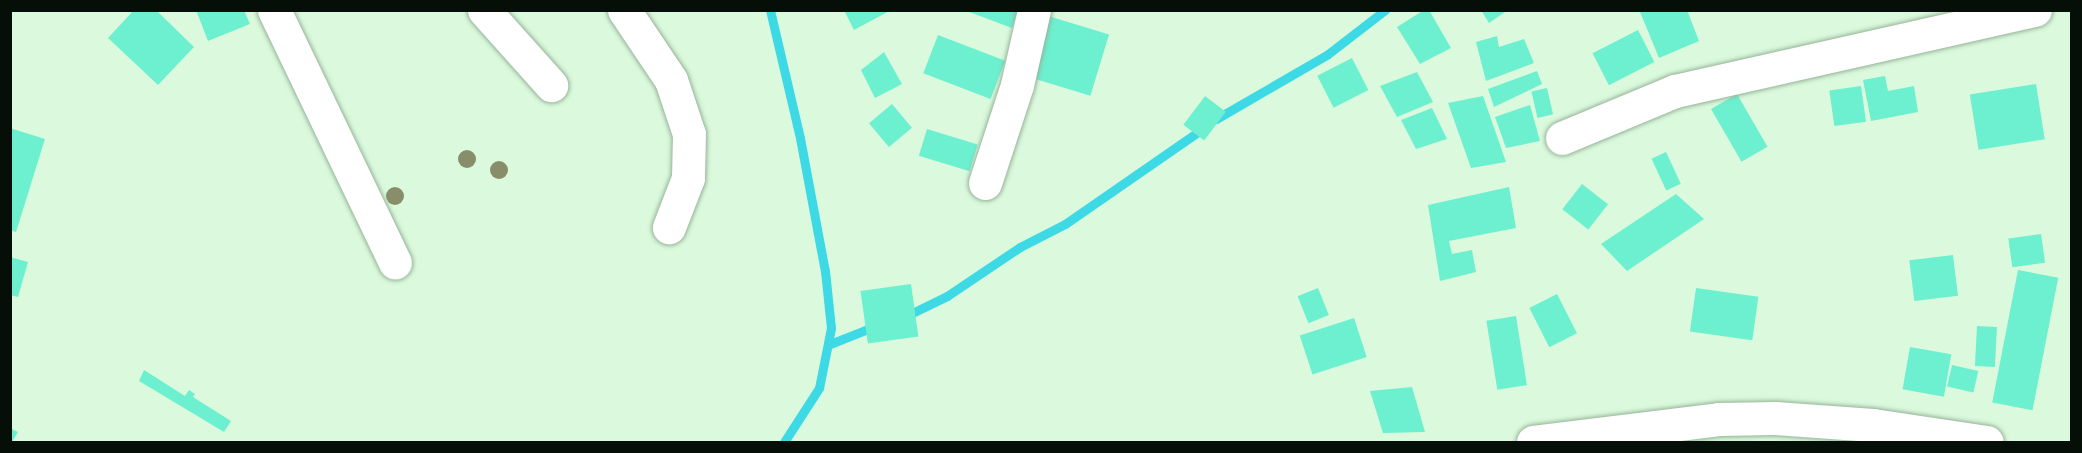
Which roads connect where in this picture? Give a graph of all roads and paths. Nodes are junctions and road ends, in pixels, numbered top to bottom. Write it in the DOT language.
graph roads {
  1 [pos="274,10"];
  2 [pos="484,10"];
  3 [pos="624,10"];
  4 [pos="1034,10"];
  5 [pos="2035,10"];
  6 [pos="551,85"];
  7 [pos="1562,138"];
  8 [pos="985,183"];
  9 [pos="669,228"];
  10 [pos="395,263"];
  11 [pos="1533,442"];
  12 [pos="1987,442"];
  1 -- 10 [label="street"];
  2 -- 6 [label="street"];
  3 -- 9 [label="street"];
  4 -- 8 [label="street"];
  5 -- 7 [label="street"];
  11 -- 12 [label="street"];
}
